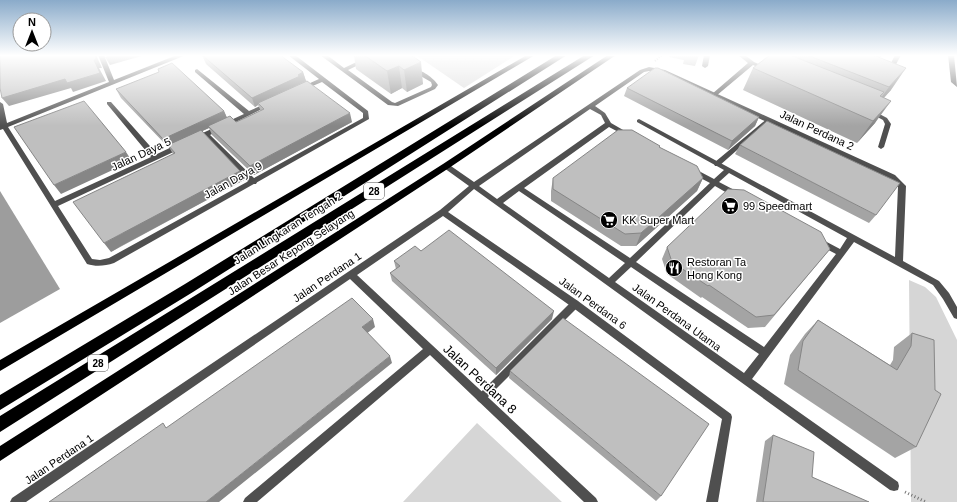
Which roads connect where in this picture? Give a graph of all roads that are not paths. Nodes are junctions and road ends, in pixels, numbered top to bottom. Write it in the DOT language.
graph roads {
  1 [pos="110,78"];
  2 [pos="124,78"];
  3 [pos="206,78"];
  4 [pos="355,78"];
  5 [pos="428,78"];
  6 [pos="491,78"];
  7 [pos="524,78"];
  8 [pos="553,78"];
  9 [pos="578,78"];
  10 [pos="631,78"];
  11 [pos="680,78"];
  12 [pos="734,78"];
  13 [pos="323,79"];
  14 [pos="112,83"];
  15 [pos="295,92"];
  16 [pos="714,95"];
  17 [pos="275,102"];
  18 [pos="109,103"];
  19 [pos="0,104"];
  20 [pos="590,106"];
  21 [pos="864,109"];
  22 [pos="248,114"];
  23 [pos="768,120"];
  24 [pos="638,121"];
  25 [pos="609,124"];
  26 [pos="2,127"];
  27 [pos="206,134"];
  28 [pos="636,139"];
  29 [pos="192,141"];
  30 [pos="184,144"];
  31 [pos="881,147"];
  32 [pos="156,158"];
  33 [pos="717,164"];
  34 [pos="446,166"];
  35 [pos="688,168"];
  36 [pos="728,170"];
  37 [pos="253,182"];
  38 [pos="715,183"];
  39 [pos="473,186"];
  40 [pos="518,188"];
  41 [pos="741,198"];
  42 [pos="497,203"];
  43 [pos="54,205"];
  44 [pos="443,212"];
  45 [pos="814,238"];
  46 [pos="852,238"];
  47 [pos="841,253"];
  48 [pos="631,263"];
  49 [pos="899,264"];
  50 [pos="350,274"];
  51 [pos="609,283"];
  52 [pos="575,304"];
  53 [pos="957,315"];
  54 [pos="430,349"];
  55 [pos="765,353"];
  56 [pos="0,366"];
  57 [pos="745,380"];
  58 [pos="481,398"];
  59 [pos="0,403"];
  60 [pos="0,425"];
  61 [pos="0,454"];
  62 [pos="894,486"];
  63 [pos="16,502"];
  64 [pos="249,502"];
  65 [pos="592,502"];
  66 [pos="712,502"];
  1 -- 14 [label="street"];
  2 -- 14 [label="street"];
  3 -- 22 [label="street"];
  4 -- 5 [label="street"];
  6 -- 56 [label="main road"];
  7 -- 59 [label="highway, Jalan Lingkaran Tengah 2 / 28"];
  8 -- 60 [label="highway, Jalan Lingkaran Tengah 2 / 28"];
  9 -- 34 [label="main road, Jalan Besar Kepong Selayang"];
  10 -- 20 [label="street, Jalan Perdana 1"];
  11 -- 16 [label="street, Jalan Perdana 2"];
  12 -- 16 [label="street"];
  13 -- 15 [label="street"];
  13 -- 37 [label="street, Jalan Daya 9"];
  14 -- 26 [label="street"];
  16 -- 23 [label="street, Jalan Perdana 2"];
  17 -- 22 [label="street"];
  18 -- 32 [label="street"];
  19 -- 26 [label="street"];
  20 -- 25 [label="street"];
  20 -- 39 [label="street, Jalan Perdana 1"];
  21 -- 31 [label="street"];
  22 -- 27 [label="street"];
  23 -- 33 [label="street"];
  23 -- 49 [label="street, Jalan Perdana 2"];
  24 -- 33 [label="street"];
  25 -- 28 [label="street"];
  25 -- 40 [label="street"];
  26 -- 43 [label="street"];
  27 -- 29 [label="street"];
  27 -- 37 [label="street"];
  30 -- 32 [label="street, Jalan Daya 5"];
  32 -- 43 [label="street, Jalan Daya 5"];
  33 -- 36 [label="street"];
  34 -- 39 [label="street, Jalan Perdana Utama"];
  34 -- 61 [label="main road, Jalan Besar Kepong Selayang"];
  35 -- 38 [label="street"];
  36 -- 38 [label="street"];
  36 -- 46 [label="street"];
  37 -- 43 [label="street, Jalan Daya 9"];
  38 -- 41 [label="street"];
  38 -- 48 [label="street"];
  39 -- 42 [label="street, Jalan Perdana Utama"];
  39 -- 44 [label="street, Jalan Perdana 1"];
  40 -- 42 [label="street"];
  40 -- 48 [label="street"];
  42 -- 51 [label="street, Jalan Perdana Utama"];
  44 -- 50 [label="street, Jalan Perdana 1"];
  44 -- 52 [label="street, Jalan Perdana 6"];
  45 -- 47 [label="street"];
  46 -- 47 [label="street"];
  46 -- 49 [label="street"];
  47 -- 55 [label="street"];
  48 -- 51 [label="street"];
  48 -- 55 [label="street"];
  49 -- 53 [label="street"];
  50 -- 54 [label="street, Jalan Perdana 8"];
  50 -- 63 [label="street, Jalan Perdana 1"];
  51 -- 57 [label="street, Jalan Perdana Utama"];
  52 -- 58 [label="street"];
  52 -- 66 [label="street, Jalan Perdana 6"];
  54 -- 58 [label="street, Jalan Perdana 8"];
  54 -- 64 [label="street"];
  55 -- 57 [label="street"];
  57 -- 62 [label="street, Jalan Perdana Utama"];
  58 -- 65 [label="street, Jalan Perdana 8"];
}
